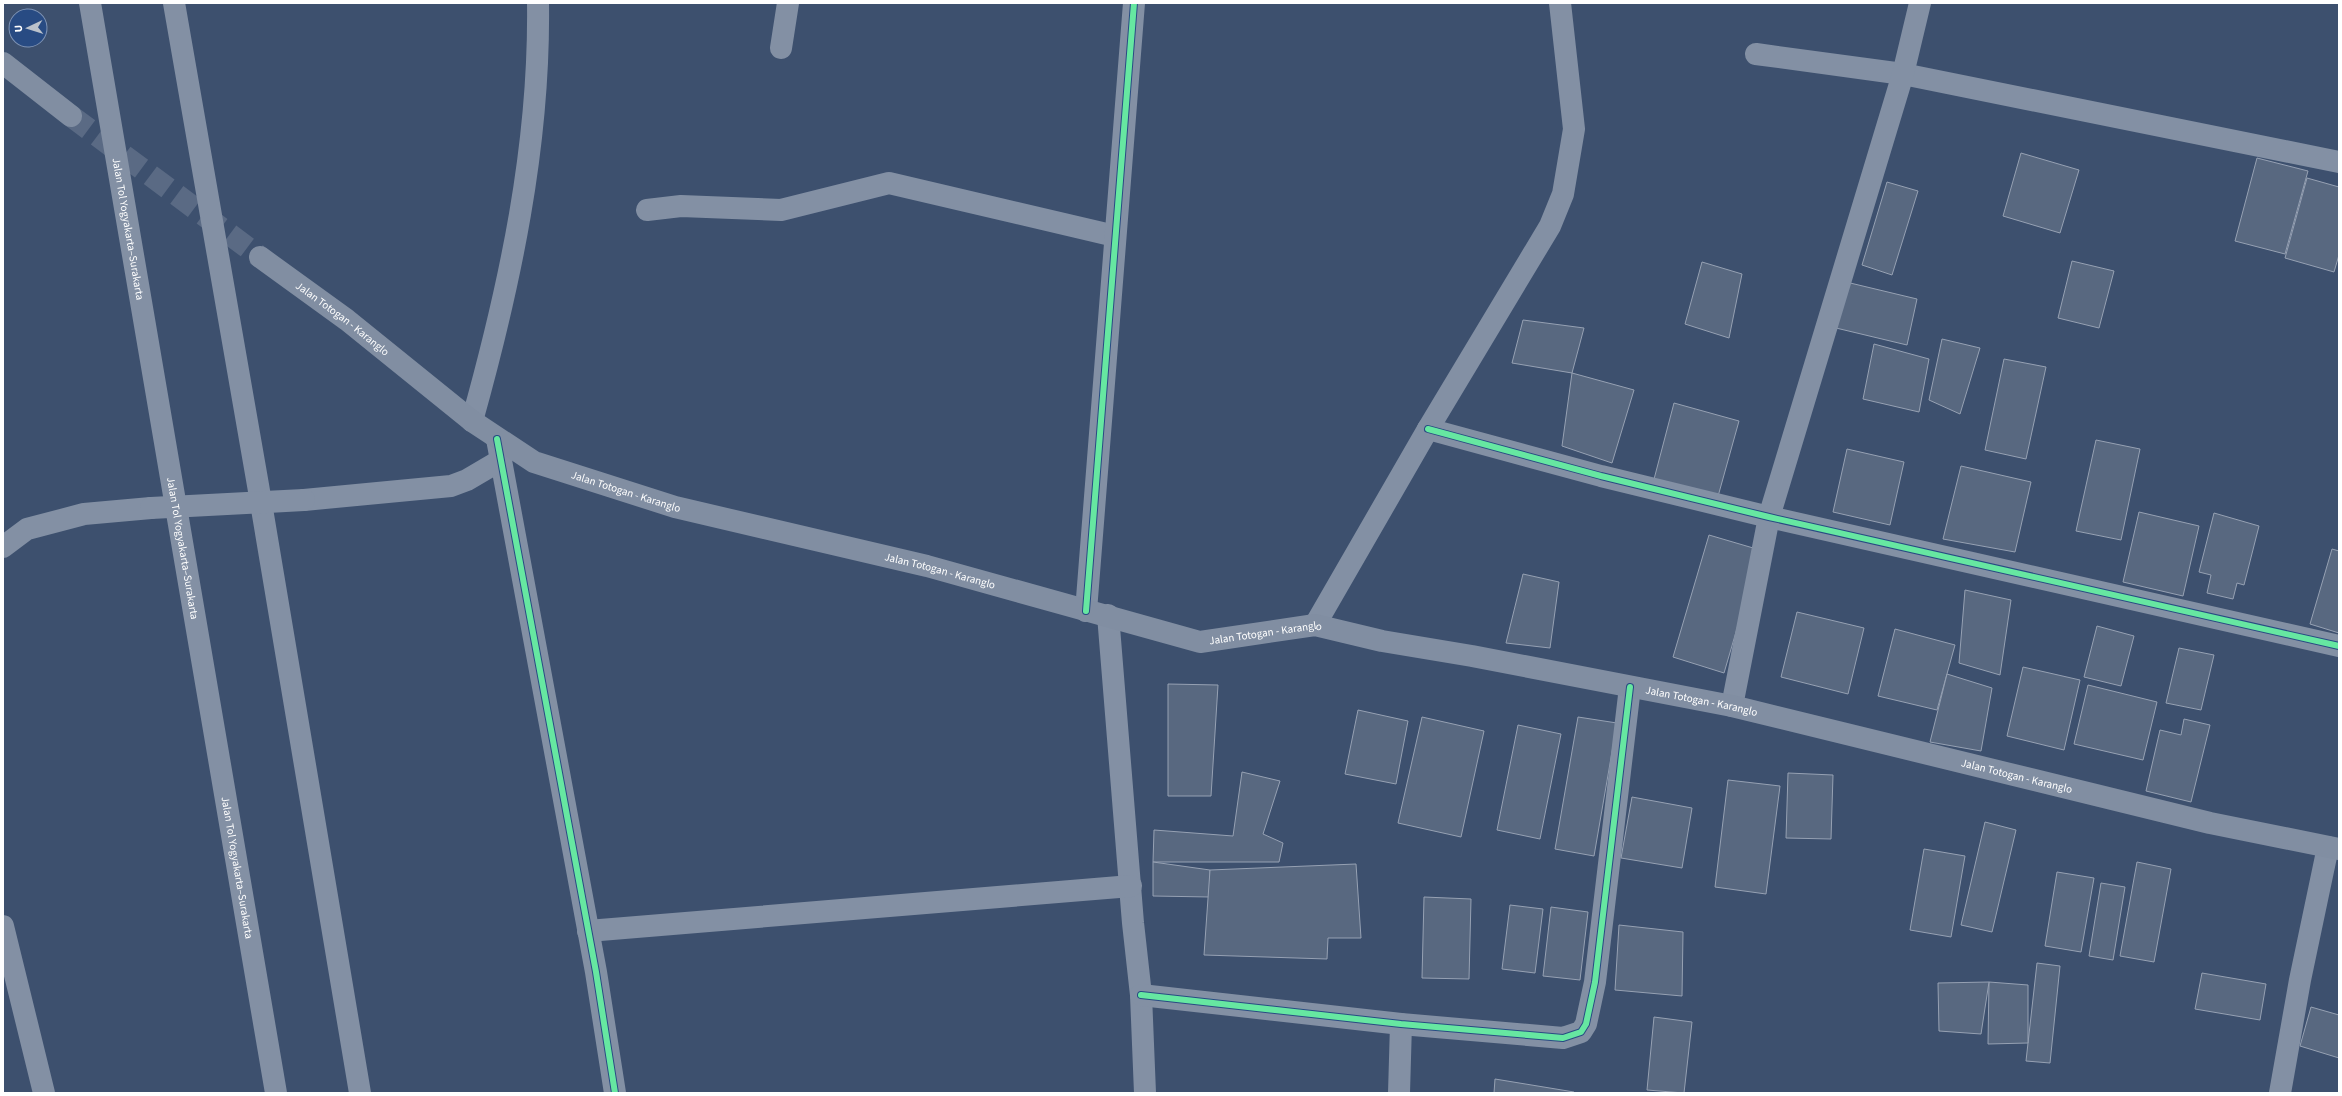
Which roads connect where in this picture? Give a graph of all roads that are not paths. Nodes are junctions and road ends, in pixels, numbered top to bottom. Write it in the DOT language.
graph roads {
  1 [pos="90,3"];
  2 [pos="174,3"];
  3 [pos="538,3"];
  4 [pos="788,3"];
  5 [pos="1134,3"];
  6 [pos="1560,3"];
  7 [pos="1920,3"];
  8 [pos="780,48"];
  9 [pos="1756,54"];
  10 [pos="3,63"];
  11 [pos="1903,74"];
  12 [pos="71,116"];
  13 [pos="2339,162"];
  14 [pos="647,210"];
  15 [pos="1115,236"];
  16 [pos="260,257"];
  17 [pos="472,421"];
  18 [pos="1428,429"];
  19 [pos="499,449"];
  20 [pos="1769,517"];
  21 [pos="3,547"];
  22 [pos="1086,610"];
  23 [pos="1108,616"];
  24 [pos="1315,625"];
  25 [pos="2339,646"];
  26 [pos="1630,687"];
  27 [pos="1732,706"];
  28 [pos="2334,848"];
  29 [pos="1131,886"];
  30 [pos="3,926"];
  31 [pos="588,932"];
  32 [pos="1141,994"];
  33 [pos="1401,1024"];
  34 [pos="44,1093"];
  35 [pos="276,1093"];
  36 [pos="360,1093"];
  37 [pos="615,1093"];
  38 [pos="1145,1093"];
  39 [pos="1399,1093"];
  40 [pos="2280,1093"];
  1 -- 35 [label="main road, Jalan Tol Yogyakarta–Surakarta"];
  2 -- 36 [label="main road"];
  3 -- 17 [label="main road"];
  4 -- 8 [label="main road"];
  5 -- 15 [label="main road"];
  6 -- 18 [label="main road"];
  7 -- 11 [label="main road"];
  9 -- 11 [label="main road"];
  10 -- 12 [label="main road"];
  11 -- 13 [label="main road"];
  11 -- 20 [label="main road"];
  14 -- 15 [label="main road"];
  15 -- 22 [label="main road"];
  16 -- 17 [label="main road, Jalan Totogan - Karanglo"];
  17 -- 19 [label="main road, Jalan Totogan - Karanglo"];
  18 -- 20 [label="main road"];
  18 -- 24 [label="main road"];
  19 -- 21 [label="main road, bridge"];
  19 -- 22 [label="main road, Jalan Totogan - Karanglo"];
  19 -- 31 [label="main road"];
  20 -- 25 [label="main road"];
  20 -- 27 [label="main road"];
  22 -- 23 [label="main road, Jalan Totogan - Karanglo"];
  23 -- 24 [label="main road, Jalan Totogan - Karanglo"];
  23 -- 29 [label="main road"];
  24 -- 26 [label="main road, Jalan Totogan - Karanglo"];
  26 -- 27 [label="main road, Jalan Totogan - Karanglo"];
  26 -- 33 [label="main road"];
  27 -- 28 [label="main road, Jalan Totogan - Karanglo"];
  28 -- 40 [label="main road"];
  29 -- 31 [label="main road"];
  29 -- 32 [label="main road"];
  30 -- 34 [label="main road"];
  31 -- 37 [label="main road"];
  32 -- 33 [label="main road"];
  32 -- 38 [label="main road"];
  33 -- 39 [label="main road"];
}
